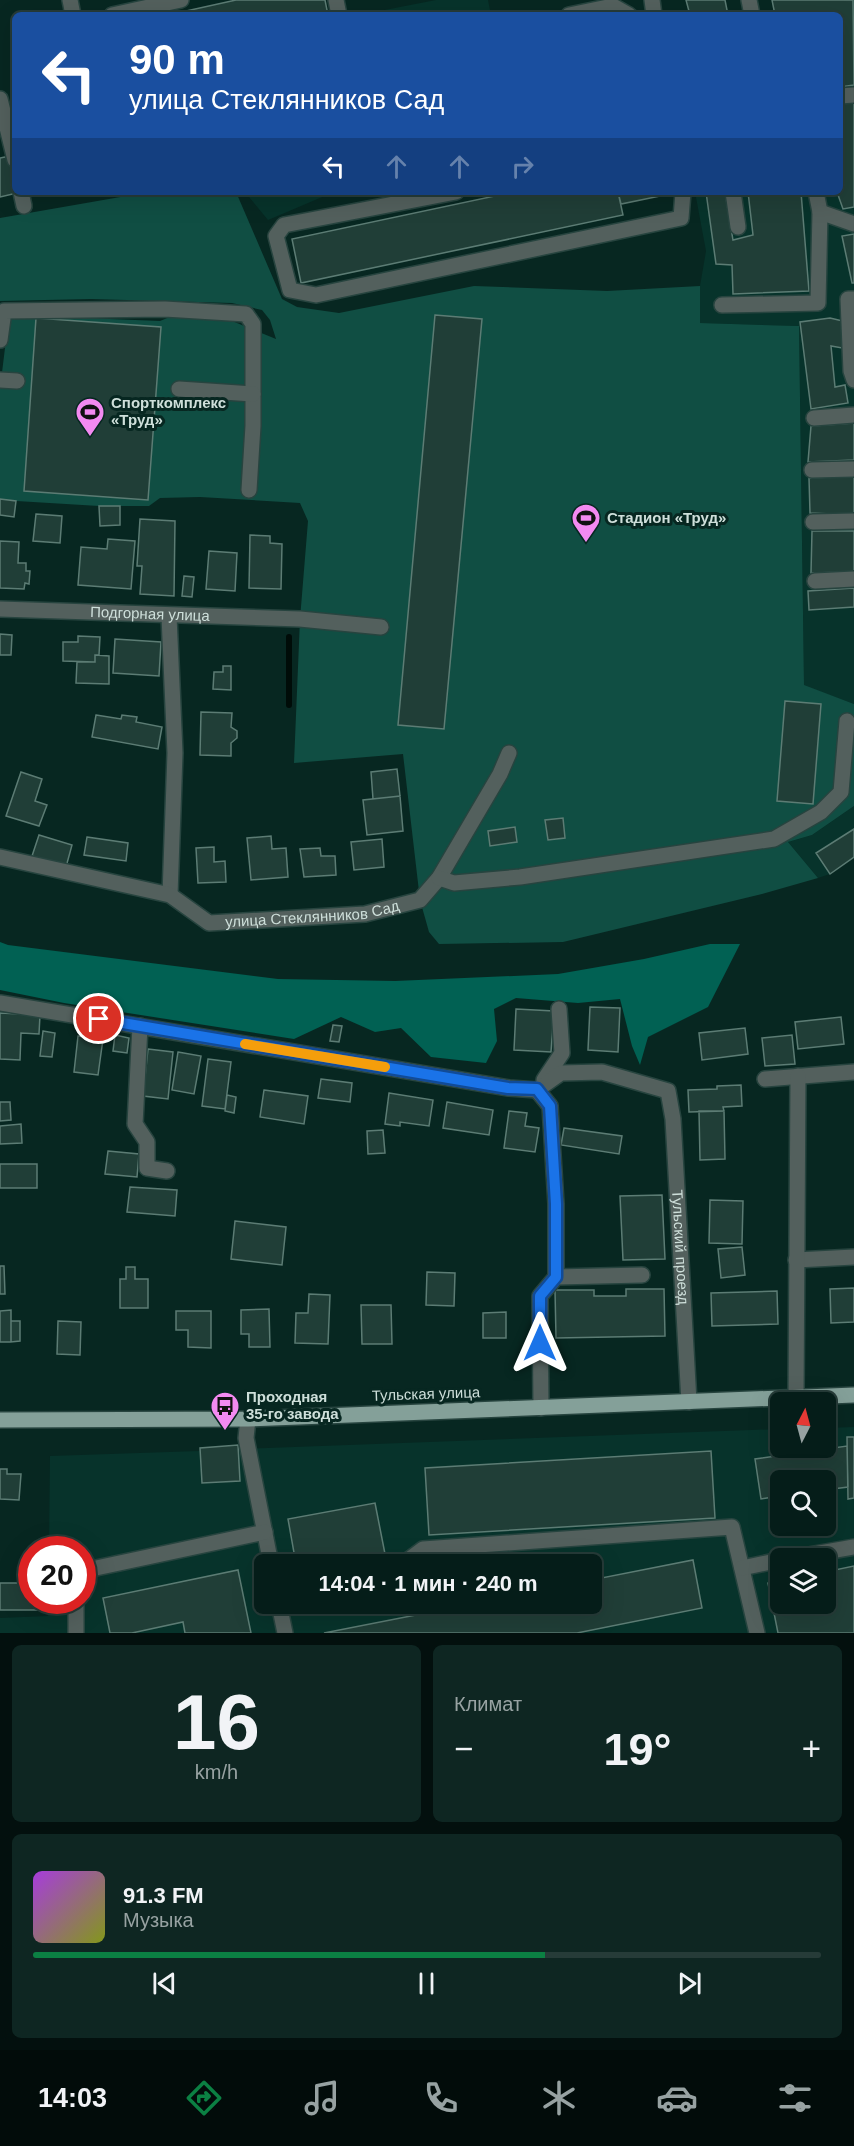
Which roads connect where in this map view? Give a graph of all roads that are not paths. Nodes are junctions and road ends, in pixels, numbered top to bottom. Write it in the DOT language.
graph roads {
  1 [pos="181,0"];
  2 [pos="126,12"];
  3 [pos="584,12"];
  4 [pos="624,12"];
  5 [pos="0,99"];
  6 [pos="11,153"];
  7 [pos="440,195"];
  8 [pos="683,195"];
  9 [pos="733,195"];
  10 [pos="817,195"];
  11 [pos="820,212"];
  12 [pos="854,224"];
  13 [pos="738,227"];
  14 [pos="854,299"];
  15 [pos="722,305"];
  16 [pos="0,340"];
  17 [pos="0,380"];
  18 [pos="854,380"];
  19 [pos="17,381"];
  20 [pos="179,389"];
  21 [pos="253,394"];
  22 [pos="854,415"];
  23 [pos="814,418"];
  24 [pos="854,469"];
  25 [pos="812,470"];
  26 [pos="249,490"];
  27 [pos="854,521"];
  28 [pos="813,522"];
  29 [pos="854,579"];
  30 [pos="815,581"];
  31 [pos="0,609"];
  32 [pos="170,615"];
  33 [pos="381,627"];
  34 [pos="847,721"];
  35 [pos="509,753"];
  36 [pos="0,857"];
  37 [pos="439,878"];
  38 [pos="170,895"];
  39 [pos="0,1002"];
  40 [pos="560,1009"];
  41 [pos="140,1026"];
  42 [pos="854,1072"];
  43 [pos="798,1076"];
  44 [pos="765,1079"];
  45 [pos="537,1089"];
  46 [pos="167,1171"];
  47 [pos="854,1257"];
  48 [pos="796,1260"];
  49 [pos="642,1275"];
  50 [pos="556,1277"];
  51 [pos="796,1392"];
  52 [pos="854,1395"];
  53 [pos="836,1396"];
  54 [pos="770,1400"];
  55 [pos="689,1402"];
  56 [pos="541,1408"];
  57 [pos="248,1419"];
  58 [pos="0,1420"];
  59 [pos="265,1532"];
  60 [pos="854,1546"];
  61 [pos="836,1549"];
  62 [pos="269,1554"];
  63 [pos="416,1554"];
  64 [pos="770,1562"];
  65 [pos="96,1568"];
  66 [pos="742,1568"];
  67 [pos="76,1614"];
  68 [pos="282,1614"];
  69 [pos="75,1633"];
  70 [pos="285,1633"];
  71 [pos="757,1633"];
  1 -- 2 [label="street"];
  3 -- 4 [label="street"];
  5 -- 6 [label="street"];
  7 -- 8 [label="street"];
  9 -- 13 [label="street"];
  10 -- 11 [label="street"];
  11 -- 12 [label="street"];
  11 -- 15 [label="street"];
  14 -- 18 [label="street"];
  16 -- 21 [label="street"];
  17 -- 19 [label="street"];
  20 -- 21 [label="street"];
  21 -- 26 [label="street"];
  22 -- 23 [label="street"];
  24 -- 25 [label="street"];
  27 -- 28 [label="street"];
  29 -- 30 [label="street"];
  31 -- 32 [label="street, Подгорная улица"];
  32 -- 33 [label="street, Подгорная улица"];
  32 -- 38 [label="street"];
  34 -- 37 [label="street"];
  35 -- 37 [label="street"];
  36 -- 38 [label="street, улица Стеклянников Сад"];
  37 -- 38 [label="street, улица Стеклянников Сад"];
  39 -- 41 [label="street"];
  40 -- 45 [label="street"];
  41 -- 45 [label="street"];
  41 -- 46 [label="street"];
  42 -- 43 [label="street"];
  43 -- 44 [label="street"];
  43 -- 48 [label="street"];
  45 -- 50 [label="street"];
  45 -- 55 [label="street, Тульский проезд"];
  47 -- 48 [label="street"];
  48 -- 51 [label="street"];
  49 -- 50 [label="street"];
  50 -- 56 [label="street"];
  52 -- 53 [label="main road, Тульская улица"];
  54 -- 55 [label="main road, Тульская улица"];
  55 -- 56 [label="main road, Тульская улица"];
  56 -- 57 [label="main road, Тульская улица"];
  57 -- 58 [label="main road, Тульская улица"];
  57 -- 59 [label="street"];
  59 -- 62 [label="street"];
  59 -- 65 [label="street"];
  60 -- 61 [label="street"];
  63 -- 66 [label="street"];
  64 -- 66 [label="street"];
  66 -- 71 [label="street"];
  67 -- 69 [label="street"];
  68 -- 70 [label="street"];
}
